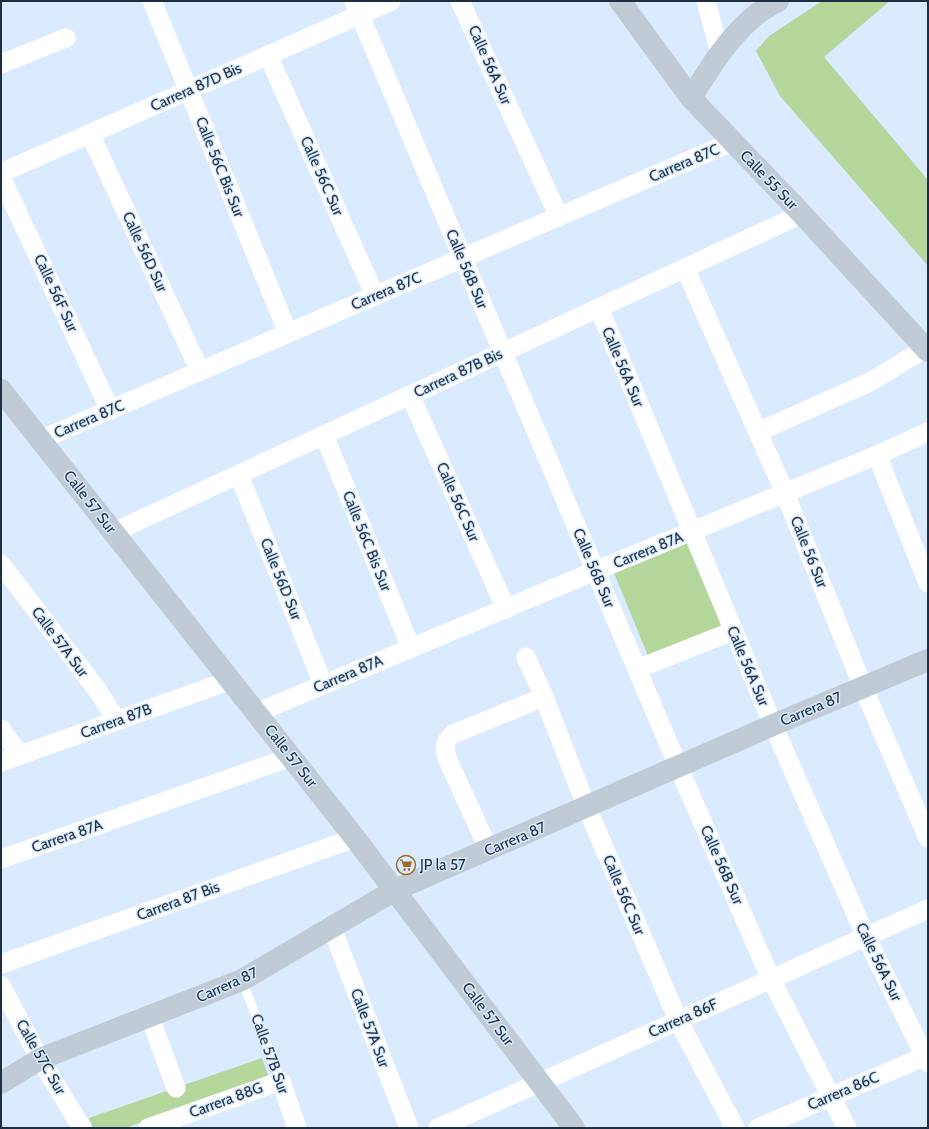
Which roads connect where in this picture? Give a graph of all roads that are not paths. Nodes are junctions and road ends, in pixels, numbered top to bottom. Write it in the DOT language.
graph roads {
  1 [pos="391,1"];
  2 [pos="460,1"];
  3 [pos="620,1"];
  4 [pos="706,1"];
  5 [pos="778,1"];
  6 [pos="154,2"];
  7 [pos="356,8"];
  8 [pos="755,9"];
  9 [pos="66,38"];
  10 [pos="720,53"];
  11 [pos="268,55"];
  12 [pos="1,64"];
  13 [pos="189,90"];
  14 [pos="691,98"];
  15 [pos="90,134"];
  16 [pos="732,142"];
  17 [pos="1,173"];
  18 [pos="1,177"];
  19 [pos="802,214"];
  20 [pos="559,216"];
  21 [pos="462,258"];
  22 [pos="685,268"];
  23 [pos="375,296"];
  24 [pos="599,308"];
  25 [pos="288,333"];
  26 [pos="927,350"];
  27 [pos="503,352"];
  28 [pos="200,371"];
  29 [pos="1,390"];
  30 [pos="410,395"];
  31 [pos="110,410"];
  32 [pos="758,432"];
  33 [pos="928,432"];
  34 [pos="324,435"];
  35 [pos="40,440"];
  36 [pos="877,455"];
  37 [pos="238,475"];
  38 [pos="785,493"];
  39 [pos="114,532"];
  40 [pos="692,532"];
  41 [pos="1,564"];
  42 [pos="595,570"];
  43 [pos="928,583"];
  44 [pos="506,609"];
  45 [pos="733,631"];
  46 [pos="411,648"];
  47 [pos="526,657"];
  48 [pos="928,660"];
  49 [pos="637,669"];
  50 [pos="231,680"];
  51 [pos="323,684"];
  52 [pos="863,687"];
  53 [pos="544,698"];
  54 [pos="256,713"];
  55 [pos="116,721"];
  56 [pos="773,725"];
  57 [pos="1,729"];
  58 [pos="20,755"];
  59 [pos="291,757"];
  60 [pos="1,762"];
  61 [pos="678,766"];
  62 [pos="586,808"];
  63 [pos="356,838"];
  64 [pos="928,838"];
  65 [pos="489,850"];
  66 [pos="1,859"];
  67 [pos="395,890"];
  68 [pos="928,909"];
  69 [pos="332,928"];
  70 [pos="866,937"];
  71 [pos="1,964"];
  72 [pos="771,978"];
  73 [pos="242,980"];
  74 [pos="1,986"];
  75 [pos="150,1018"];
  76 [pos="678,1020"];
  77 [pos="927,1058"];
  78 [pos="40,1059"];
  79 [pos="281,1081"];
  80 [pos="1,1082"];
  81 [pos="539,1082"];
  82 [pos="176,1088"];
  83 [pos="832,1096"];
  84 [pos="82,1128"];
  85 [pos="148,1128"];
  86 [pos="297,1128"];
  87 [pos="409,1128"];
  88 [pos="438,1128"];
  89 [pos="574,1128"];
  90 [pos="735,1128"];
  91 [pos="758,1128"];
  92 [pos="847,1128"];
  1 -- 7 [label="street, Carrera 87D Bis"];
  2 -- 20 [label="street, Calle 56A Sur"];
  3 -- 14 [label="street, Calle 55 Sur"];
  4 -- 10 [label="street"];
  5 -- 8 [label="street"];
  6 -- 13 [label="street, Calle 56C Bis Sur"];
  7 -- 11 [label="street, Carrera 87D Bis"];
  7 -- 21 [label="street, Calle 56B Sur"];
  8 -- 10 [label="street"];
  9 -- 12 [label="street"];
  10 -- 14 [label="street"];
  11 -- 13 [label="street, Carrera 87D Bis"];
  11 -- 23 [label="street, Calle 56C Sur"];
  13 -- 15 [label="street, Carrera 87D Bis"];
  13 -- 25 [label="street, Calle 56C Bis Sur"];
  14 -- 16 [label="street, Calle 55 Sur"];
  15 -- 17 [label="street, Carrera 87D Bis"];
  15 -- 28 [label="street, Calle 56D Sur"];
  16 -- 19 [label="street, Calle 55 Sur"];
  16 -- 20 [label="street, Carrera 87C"];
  18 -- 31 [label="street, Calle 56F Sur"];
  19 -- 22 [label="street, Carrera 87B Bis"];
  19 -- 26 [label="street, Calle 55 Sur"];
  20 -- 21 [label="street, Carrera 87C"];
  21 -- 23 [label="street, Carrera 87C"];
  21 -- 27 [label="street, Calle 56B Sur"];
  22 -- 24 [label="street, Carrera 87B Bis"];
  22 -- 32 [label="street, Calle 56 Sur"];
  23 -- 25 [label="street, Carrera 87C"];
  24 -- 27 [label="street, Carrera 87B Bis"];
  24 -- 40 [label="street, Calle 56A Sur"];
  25 -- 28 [label="street, Carrera 87C"];
  26 -- 32 [label="street"];
  27 -- 30 [label="street, Carrera 87B Bis"];
  27 -- 42 [label="street, Calle 56B Sur"];
  28 -- 31 [label="street, Carrera 87C"];
  29 -- 35 [label="street, Calle 57 Sur"];
  30 -- 34 [label="street, Carrera 87B Bis"];
  30 -- 44 [label="street, Calle 56C Sur"];
  31 -- 35 [label="street, Carrera 87C"];
  32 -- 38 [label="street, Calle 56 Sur"];
  33 -- 36 [label="street, Carrera 87A"];
  34 -- 37 [label="street, Carrera 87B Bis"];
  34 -- 46 [label="street, Calle 56C Bis Sur"];
  35 -- 39 [label="street, Calle 57 Sur"];
  36 -- 38 [label="street, Carrera 87A"];
  36 -- 43 [label="street"];
  37 -- 39 [label="street, Carrera 87B Bis"];
  37 -- 51 [label="street, Calle 56D Sur"];
  38 -- 40 [label="street, Carrera 87A"];
  38 -- 52 [label="street, Calle 56 Sur"];
  39 -- 50 [label="street, Calle 57 Sur"];
  40 -- 42 [label="street, Carrera 87A"];
  40 -- 45 [label="street, Calle 56A Sur"];
  41 -- 55 [label="street, Calle 57A Sur"];
  42 -- 44 [label="street, Carrera 87A"];
  42 -- 49 [label="street, Calle 56B Sur"];
  44 -- 46 [label="street, Carrera 87A"];
  45 -- 49 [label="street"];
  45 -- 56 [label="street, Calle 56A Sur"];
  46 -- 51 [label="street, Carrera 87A"];
  47 -- 53 [label="street, Calle 56C Sur"];
  48 -- 52 [label="street, Carrera 87"];
  49 -- 61 [label="street, Calle 56B Sur"];
  50 -- 54 [label="street, Calle 57 Sur"];
  50 -- 55 [label="street, Carrera 87B"];
  51 -- 54 [label="street, Carrera 87A"];
  52 -- 56 [label="street, Carrera 87"];
  52 -- 64 [label="street, Calle 56 Sur"];
  53 -- 62 [label="street, Calle 56C Sur"];
  53 -- 65 [label="street"];
  54 -- 59 [label="street, Calle 57 Sur"];
  55 -- 58 [label="street, Carrera 87B"];
  56 -- 61 [label="street, Carrera 87"];
  56 -- 70 [label="street, Calle 56A Sur"];
  57 -- 58 [label="street"];
  58 -- 60 [label="street, Carrera 87B"];
  59 -- 63 [label="street, Calle 57 Sur"];
  59 -- 66 [label="street, Carrera 87A"];
  61 -- 62 [label="street, Carrera 87"];
  61 -- 72 [label="street, Calle 56B Sur"];
  62 -- 65 [label="street, Carrera 87"];
  62 -- 76 [label="street, Calle 56C Sur"];
  63 -- 67 [label="street, Calle 57 Sur"];
  63 -- 71 [label="street, Carrera 87 Bis"];
  65 -- 67 [label="street, Carrera 87"];
  67 -- 69 [label="street, Carrera 87"];
  67 -- 81 [label="street, Calle 57 Sur"];
  68 -- 70 [label="street, Carrera 86F"];
  69 -- 73 [label="street, Carrera 87"];
  69 -- 87 [label="street, Calle 57A Sur"];
  70 -- 72 [label="street, Carrera 86F"];
  70 -- 77 [label="street, Calle 56A Sur"];
  72 -- 76 [label="street, Carrera 86F"];
  72 -- 83 [label="street, Calle 56B Sur"];
  73 -- 75 [label="street, Carrera 87"];
  73 -- 79 [label="lane, Calle 57B Sur"];
  74 -- 78 [label="street, Calle 57C Sur"];
  75 -- 78 [label="street, Carrera 87"];
  75 -- 82 [label="street"];
  76 -- 81 [label="street, Carrera 86F"];
  76 -- 90 [label="street, Calle 56C Sur"];
  77 -- 83 [label="street, Carrera 86C"];
  78 -- 80 [label="street, Carrera 87"];
  78 -- 84 [label="street, Calle 57C Sur"];
  79 -- 85 [label="street, Carrera 88G"];
  79 -- 86 [label="street, Calle 57B Sur"];
  81 -- 88 [label="street, Carrera 86F"];
  81 -- 89 [label="street, Calle 57 Sur"];
  83 -- 91 [label="street, Carrera 86C"];
  83 -- 92 [label="street, Calle 56B Sur"];
}
